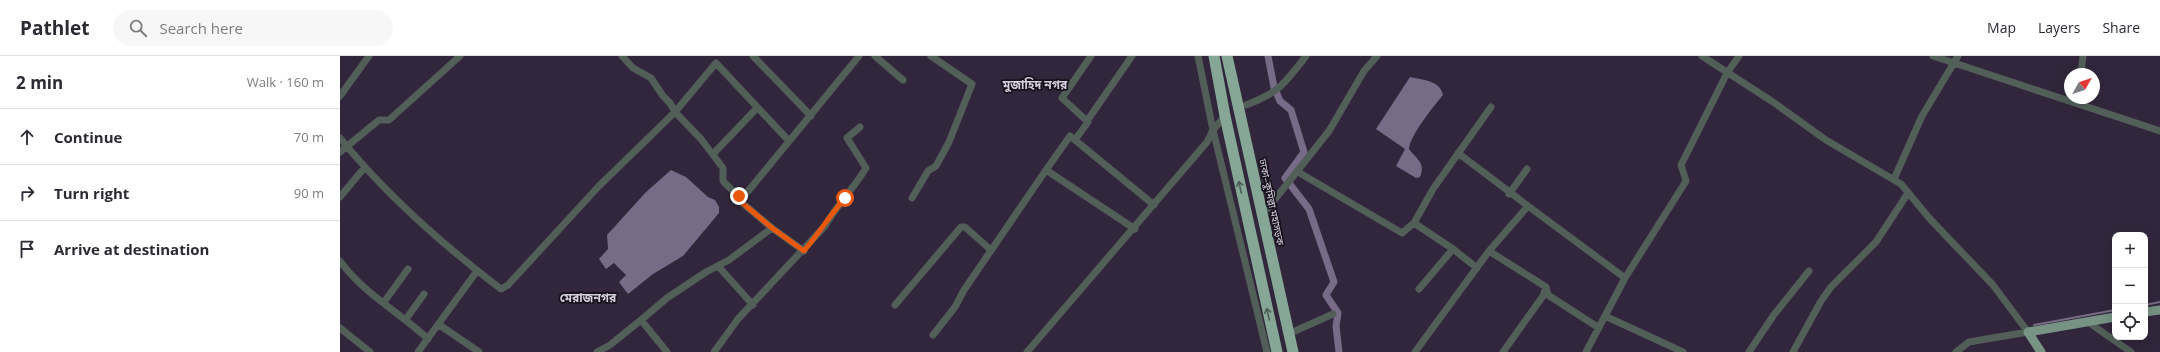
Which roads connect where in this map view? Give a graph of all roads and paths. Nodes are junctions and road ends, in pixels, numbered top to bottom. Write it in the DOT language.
graph roads {
  1 [pos="369,56"];
  2 [pos="460,56"];
  3 [pos="622,56"];
  4 [pos="753,56"];
  5 [pos="860,56"];
  6 [pos="875,56"];
  7 [pos="931,56"];
  8 [pos="1091,56"];
  9 [pos="1132,56"];
  10 [pos="1198,56"];
  11 [pos="1214,56"];
  12 [pos="1227,56"];
  13 [pos="1235,56"];
  14 [pos="1306,56"];
  15 [pos="1377,56"];
  16 [pos="1702,56"];
  17 [pos="1739,56"];
  18 [pos="1933,56"];
  19 [pos="1958,56"];
  20 [pos="2083,56"];
  21 [pos="717,59"];
  22 [pos="1954,64"];
  23 [pos="2082,68"];
  24 [pos="1727,73"];
  25 [pos="903,80"];
  26 [pos="340,96"];
  27 [pos="2064,97"];
  28 [pos="2085,104"];
  29 [pos="1246,105"];
  30 [pos="757,108"];
  31 [pos="1491,108"];
  32 [pos="675,112"];
  33 [pos="811,116"];
  34 [pos="1225,116"];
  35 [pos="1087,121"];
  36 [pos="860,127"];
  37 [pos="1213,130"];
  38 [pos="2159,130"];
  39 [pos="340,138"];
  40 [pos="1075,140"];
  41 [pos="789,141"];
  42 [pos="347,146"];
  43 [pos="340,152"];
  44 [pos="1458,152"];
  45 [pos="713,154"];
  46 [pos="365,167"];
  47 [pos="1527,169"];
  48 [pos="1046,170"];
  49 [pos="1298,172"];
  50 [pos="1894,179"];
  51 [pos="1908,193"];
  52 [pos="1509,194"];
  53 [pos="340,197"];
  54 [pos="912,198"];
  55 [pos="740,201"];
  56 [pos="1154,205"];
  57 [pos="1528,206"];
  58 [pos="1268,208"];
  59 [pos="1414,223"];
  60 [pos="772,228"];
  61 [pos="1134,229"];
  62 [pos="1453,249"];
  63 [pos="991,250"];
  64 [pos="804,251"];
  65 [pos="1489,251"];
  66 [pos="340,261"];
  67 [pos="718,266"];
  68 [pos="1477,268"];
  69 [pos="408,269"];
  70 [pos="477,271"];
  71 [pos="1809,271"];
  72 [pos="1625,278"];
  73 [pos="1546,287"];
  74 [pos="1419,289"];
  75 [pos="424,294"];
  76 [pos="384,302"];
  77 [pos="753,305"];
  78 [pos="895,305"];
  79 [pos="2160,310"];
  80 [pos="2148,312"];
  81 [pos="1333,314"];
  82 [pos="1605,316"];
  83 [pos="2112,318"];
  84 [pos="406,319"];
  85 [pos="641,320"];
  86 [pos="2088,322"];
  87 [pos="438,324"];
  88 [pos="340,328"];
  89 [pos="1599,328"];
  90 [pos="1295,331"];
  91 [pos="2028,332"];
  92 [pos="933,334"];
  93 [pos="428,339"];
  94 [pos="370,352"];
  95 [pos="418,352"];
  96 [pos="479,352"];
  97 [pos="597,352"];
  98 [pos="667,352"];
  99 [pos="714,352"];
  100 [pos="1027,352"];
  101 [pos="1266,352"];
  102 [pos="1276,352"];
  103 [pos="1293,352"];
  104 [pos="1300,352"];
  105 [pos="1415,352"];
  106 [pos="1503,352"];
  107 [pos="1586,352"];
  108 [pos="1683,352"];
  109 [pos="1749,352"];
  110 [pos="1793,352"];
  111 [pos="1956,352"];
  112 [pos="2041,352"];
  113 [pos="2131,352"];
  1 -- 26 [label="street"];
  2 -- 42 [label="street"];
  3 -- 32 [label="street"];
  4 -- 33 [label="street"];
  5 -- 33 [label="street"];
  6 -- 25 [label="street"];
  7 -- 54 [label="street"];
  8 -- 35 [label="street"];
  9 -- 35 [label="street"];
  10 -- 37 [label="street"];
  11 -- 34 [label="highway"];
  12 -- 103 [label="highway, ঢাকা–কুমিল্লা মহাসড়ক"];
  13 -- 29 [label="highway"];
  14 -- 29 [label="street"];
  15 -- 49 [label="street"];
  16 -- 24 [label="street"];
  17 -- 24 [label="street"];
  18 -- 22 [label="street"];
  19 -- 22 [label="street"];
  20 -- 23 [label="street"];
  21 -- 30 [label="street"];
  21 -- 32 [label="street"];
  22 -- 27 [label="street"];
  22 -- 50 [label="street"];
  24 -- 50 [label="street"];
  24 -- 72 [label="street"];
  28 -- 38 [label="street"];
  29 -- 58 [label="highway"];
  30 -- 41 [label="street"];
  30 -- 45 [label="street"];
  31 -- 44 [label="street"];
  32 -- 45 [label="street"];
  32 -- 70 [label="street"];
  33 -- 41 [label="street"];
  34 -- 37 [label="street"];
  102 -- 34 [label="highway, one-way"];
  35 -- 40 [label="street"];
  36 -- 64 [label="street"];
  37 -- 56 [label="street"];
  37 -- 101 [label="street"];
  39 -- 42 [label="street"];
  40 -- 48 [label="street"];
  40 -- 56 [label="street"];
  41 -- 55 [label="street"];
  42 -- 43 [label="street"];
  42 -- 46 [label="street"];
  44 -- 52 [label="street"];
  44 -- 59 [label="street"];
  45 -- 55 [label="street"];
  46 -- 53 [label="street"];
  46 -- 70 [label="street"];
  47 -- 52 [label="street"];
  48 -- 61 [label="street"];
  48 -- 63 [label="street"];
  49 -- 58 [label="street"];
  49 -- 59 [label="street"];
  50 -- 51 [label="street"];
  51 -- 91 [label="street"];
  51 -- 110 [label="street"];
  52 -- 57 [label="street"];
  55 -- 60 [label="street"];
  56 -- 61 [label="street"];
  57 -- 65 [label="street"];
  57 -- 72 [label="street"];
  58 -- 90 [label="highway"];
  59 -- 62 [label="street"];
  60 -- 64 [label="street"];
  60 -- 67 [label="street"];
  61 -- 100 [label="street"];
  62 -- 68 [label="street"];
  62 -- 74 [label="street"];
  63 -- 78 [label="street"];
  63 -- 92 [label="street"];
  64 -- 77 [label="street"];
  65 -- 68 [label="street"];
  65 -- 73 [label="street"];
  66 -- 76 [label="street"];
  67 -- 77 [label="street"];
  67 -- 85 [label="street"];
  68 -- 105 [label="street"];
  69 -- 76 [label="street"];
  70 -- 87 [label="street"];
  71 -- 109 [label="street"];
  72 -- 82 [label="street"];
  73 -- 89 [label="street"];
  73 -- 106 [label="street"];
  75 -- 84 [label="street"];
  76 -- 84 [label="street"];
  77 -- 99 [label="street"];
  79 -- 80 [label="main road"];
  81 -- 90 [label="street"];
  82 -- 89 [label="street"];
  82 -- 108 [label="street"];
  83 -- 86 [label="main road"];
  84 -- 93 [label="street"];
  85 -- 97 [label="street"];
  85 -- 98 [label="street"];
  86 -- 91 [label="main road"];
  86 -- 113 [label="street"];
  87 -- 93 [label="street"];
  87 -- 96 [label="street"];
  88 -- 94 [label="street"];
  89 -- 107 [label="street"];
  90 -- 104 [label="highway"];
  91 -- 111 [label="street"];
  91 -- 112 [label="main road"];
  93 -- 95 [label="street"];
}
